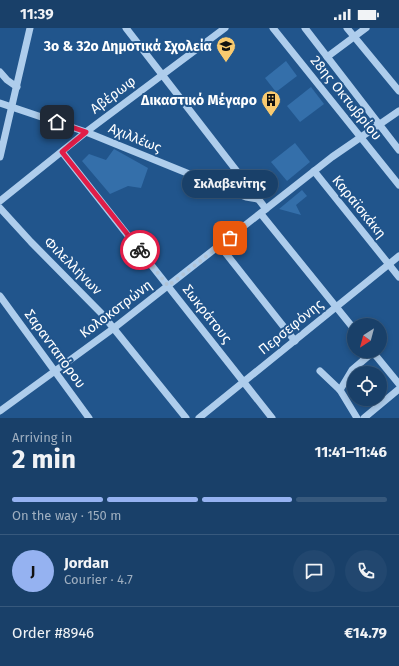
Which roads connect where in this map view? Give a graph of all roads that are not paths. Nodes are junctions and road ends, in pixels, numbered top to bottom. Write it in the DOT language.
graph roads {
  1 [pos="30,28"];
  2 [pos="126,28"];
  3 [pos="225,28"];
  4 [pos="273,28"];
  5 [pos="305,28"];
  6 [pos="347,28"];
  7 [pos="366,28"];
  8 [pos="354,37"];
  9 [pos="327,57"];
  10 [pos="0,72"];
  11 [pos="162,74"];
  12 [pos="16,87"];
  13 [pos="399,91"];
  14 [pos="0,103"];
  15 [pos="12,106"];
  16 [pos="399,111"];
  17 [pos="379,125"];
  18 [pos="86,132"];
  19 [pos="360,137"];
  20 [pos="399,150"];
  21 [pos="62,152"];
  22 [pos="0,157"];
  23 [pos="314,171"];
  24 [pos="399,185"];
  25 [pos="258,199"];
  26 [pos="0,201"];
  27 [pos="0,208"];
  28 [pos="264,211"];
  29 [pos="220,246"];
  30 [pos="399,256"];
  31 [pos="389,264"];
  32 [pos="399,277"];
  33 [pos="168,286"];
  34 [pos="0,296"];
  35 [pos="336,307"];
  36 [pos="347,320"];
  37 [pos="114,328"];
  38 [pos="295,341"];
  39 [pos="365,358"];
  40 [pos="378,358"];
  41 [pos="55,371"];
  42 [pos="320,371"];
  43 [pos="244,382"];
  44 [pos="399,384"];
  45 [pos="399,389"];
  46 [pos="340,390"];
  47 [pos="0,412"];
  48 [pos="89,418"];
  49 [pos="186,418"];
  50 [pos="199,418"];
  51 [pos="272,418"];
  52 [pos="357,418"];
  53 [pos="364,418"];
  1 -- 12 [label="street"];
  2 -- 11 [label="street"];
  3 -- 11 [label="street, Αβέρωφ"];
  4 -- 19 [label="street, 28ης Οκτωβρίου"];
  5 -- 9 [label="street"];
  6 -- 8 [label="street"];
  7 -- 8 [label="street"];
  8 -- 9 [label="street"];
  8 -- 13 [label="street"];
  9 -- 17 [label="street"];
  10 -- 12 [label="street"];
  11 -- 18 [label="street, Αβέρωφ"];
  11 -- 25 [label="street"];
  12 -- 15 [label="street"];
  14 -- 15 [label="street, Αχιλλέως"];
  15 -- 18 [label="street, Αχιλλέως"];
  15 -- 22 [label="street"];
  16 -- 17 [label="street, Κολοκοτρώνη"];
  17 -- 19 [label="street, Κολοκοτρώνη"];
  17 -- 20 [label="street"];
  18 -- 21 [label="street, Αβέρωφ"];
  18 -- 25 [label="street, Αχιλλέως"];
  19 -- 23 [label="street, Κολοκοτρώνη"];
  19 -- 24 [label="street, 28ης Οκτωβρίου"];
  21 -- 26 [label="street, Αβέρωφ"];
  21 -- 33 [label="street, Σωκράτους"];
  23 -- 28 [label="street, Κολοκοτρώνη"];
  23 -- 31 [label="street, Καραϊσκάκη"];
  25 -- 28 [label="street"];
  27 -- 37 [label="street, Φιλελλήνων"];
  28 -- 29 [label="street, Κολοκοτρώνη"];
  28 -- 35 [label="street"];
  29 -- 33 [label="street, Κολοκοτρώνη"];
  29 -- 38 [label="street"];
  30 -- 31 [label="street, Περσεφόνης"];
  31 -- 32 [label="street, Καραϊσκάκη"];
  31 -- 35 [label="street, Περσεφόνης"];
  33 -- 37 [label="street, Κολοκοτρώνη"];
  33 -- 43 [label="street, Σωκράτους"];
  34 -- 41 [label="street, Σαρανταπόρου"];
  35 -- 36 [label="street"];
  35 -- 38 [label="street, Περσεφόνης"];
  37 -- 41 [label="street, Κολοκοτρώνη"];
  37 -- 49 [label="street, Φιλελλήνων"];
  38 -- 43 [label="street, Περσεφόνης"];
  39 -- 46 [label="street"];
  40 -- 44 [label="street"];
  41 -- 47 [label="street, Κολοκοτρώνη"];
  41 -- 48 [label="street, Σαρανταπόρου"];
  42 -- 46 [label="street"];
  43 -- 50 [label="street, Περσεφόνης"];
  43 -- 51 [label="street, Σωκράτους"];
  45 -- 53 [label="street"];
  46 -- 52 [label="street"];
}
